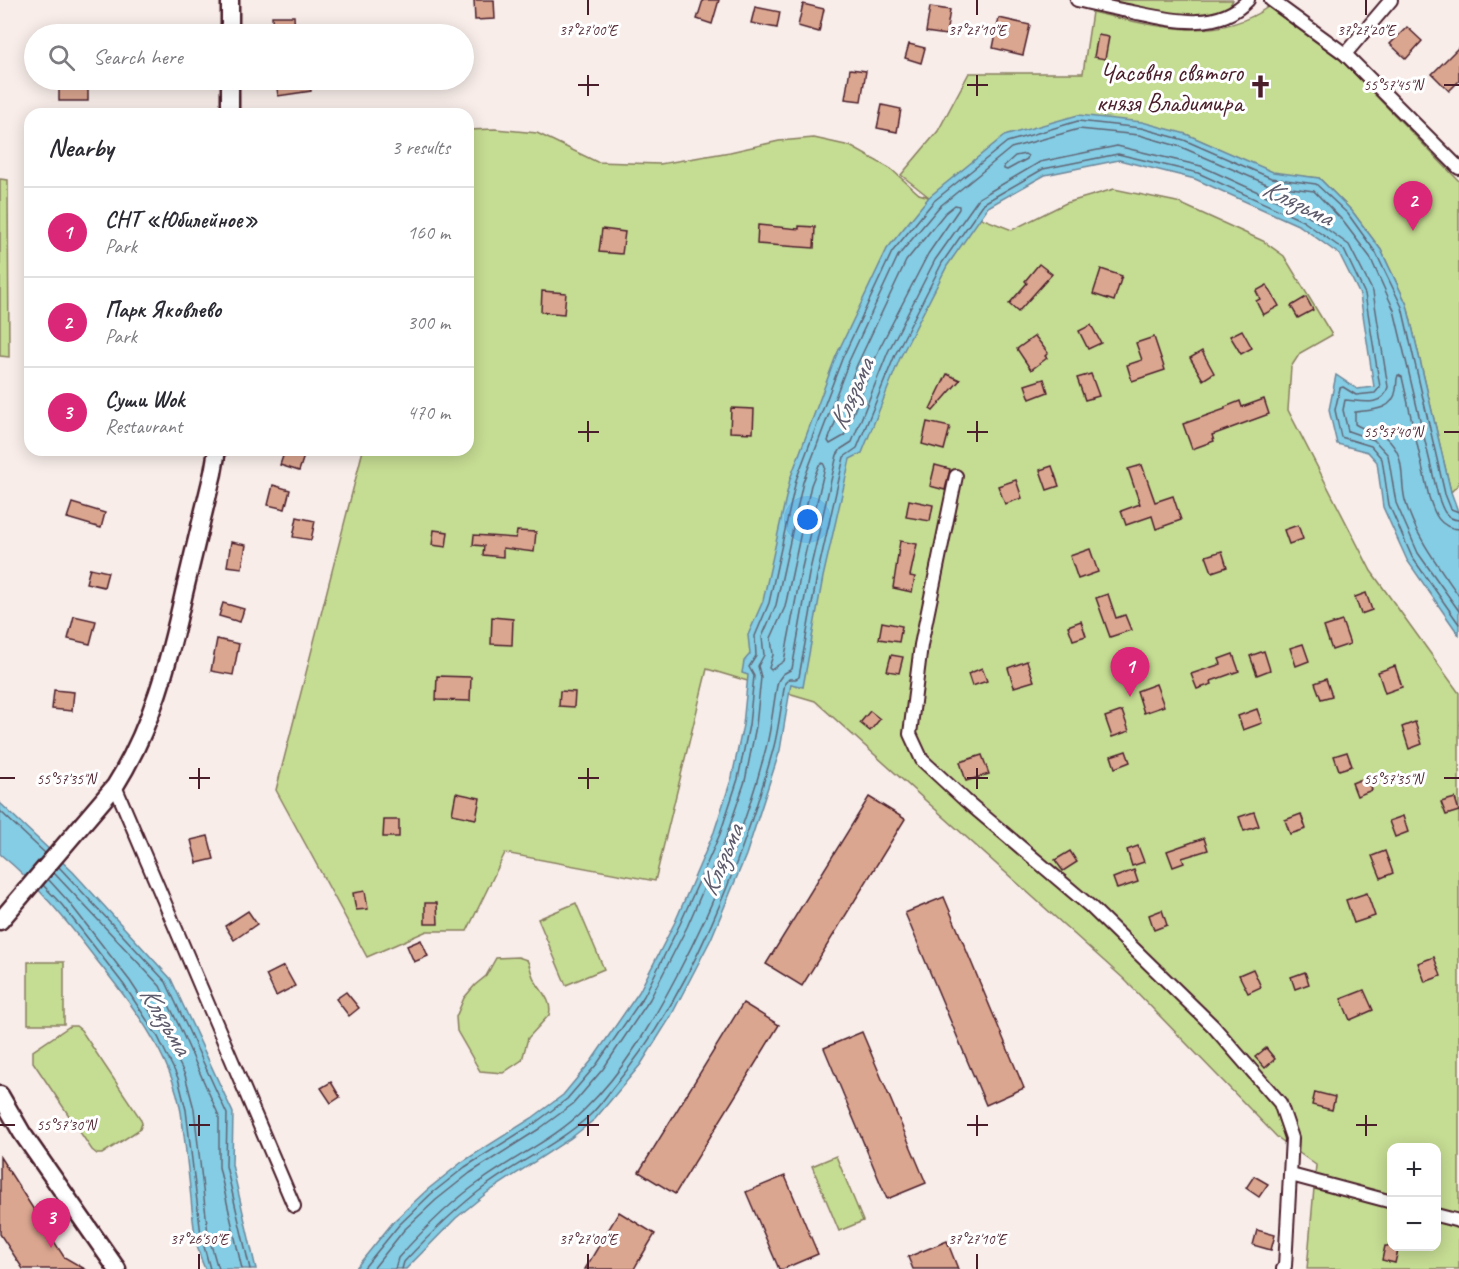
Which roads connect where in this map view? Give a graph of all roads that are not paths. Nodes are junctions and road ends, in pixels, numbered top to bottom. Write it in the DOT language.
graph roads {
  1 [pos="230,0"];
  2 [pos="1077,0"];
  3 [pos="1248,0"];
  4 [pos="1271,0"];
  5 [pos="1391,0"];
  6 [pos="230,24"];
  7 [pos="1345,54"];
  8 [pos="230,90"];
  9 [pos="230,108"];
  10 [pos="1459,168"];
  11 [pos="215,456"];
  12 [pos="956,476"];
  13 [pos="115,786"];
  14 [pos="0,921"];
  15 [pos="0,1095"];
  16 [pos="1291,1174"];
  17 [pos="1387,1201"];
  18 [pos="294,1206"];
  19 [pos="1441,1216"];
  20 [pos="1459,1221"];
  21 [pos="117,1269"];
  22 [pos="1283,1269"];
  1 -- 6 [label="main road"];
  2 -- 3 [label="street"];
  4 -- 7 [label="street"];
  5 -- 7 [label="street"];
  7 -- 10 [label="street"];
  8 -- 9 [label="main road"];
  11 -- 13 [label="main road"];
  12 -- 16 [label="street"];
  13 -- 14 [label="main road"];
  13 -- 18 [label="street"];
  15 -- 21 [label="main road"];
  16 -- 17 [label="street"];
  16 -- 22 [label="street"];
  19 -- 20 [label="street"];
}
